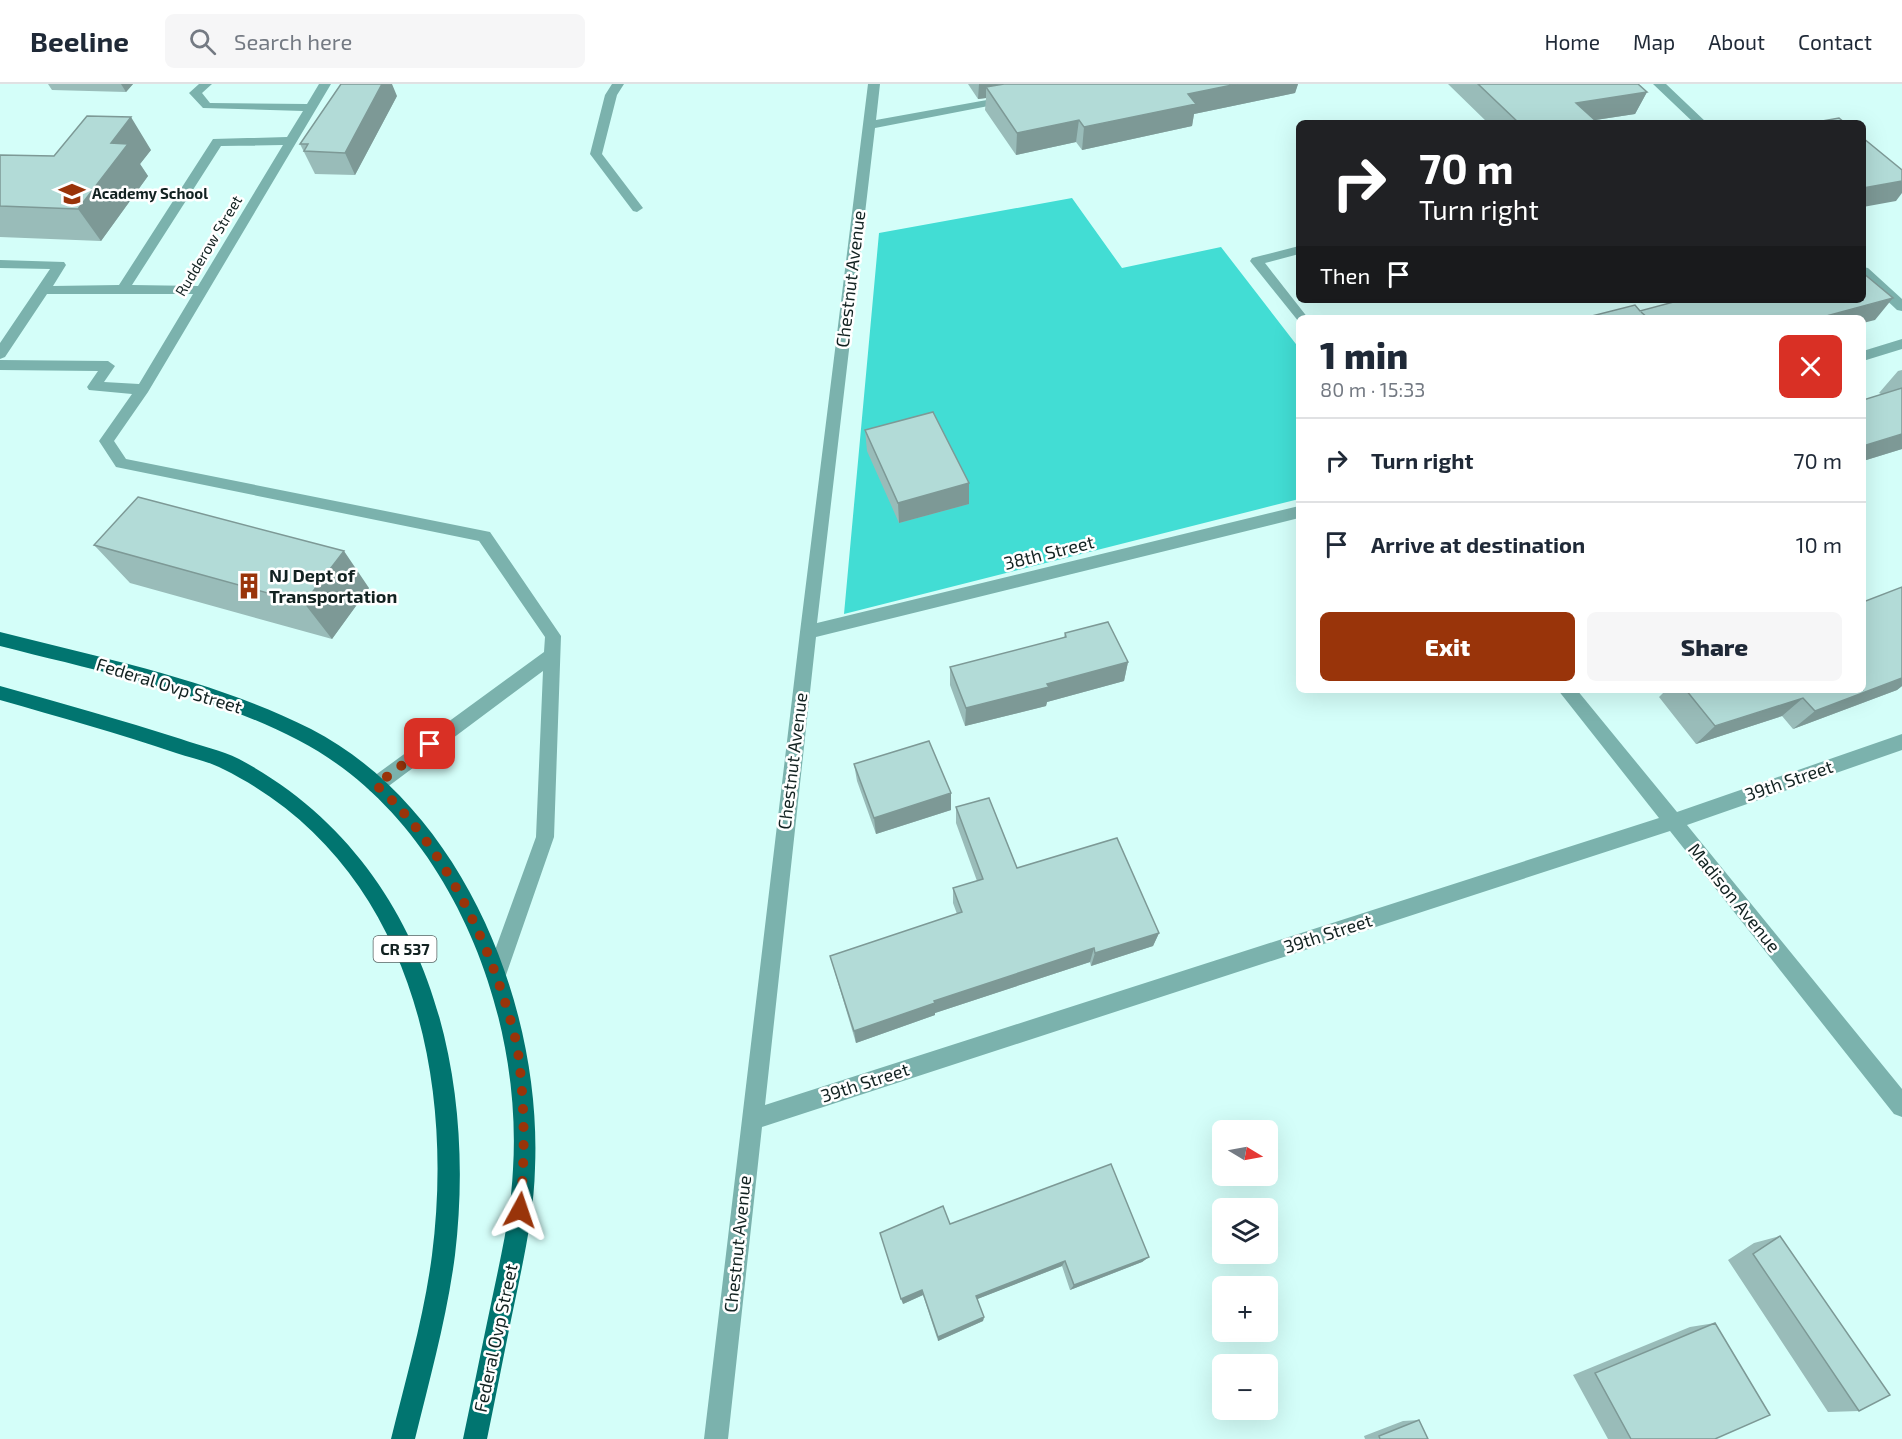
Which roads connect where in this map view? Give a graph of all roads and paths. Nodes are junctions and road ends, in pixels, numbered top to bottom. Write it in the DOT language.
graph roads {
  1 [pos="206,84"];
  2 [pos="326,84"];
  3 [pos="618,84"];
  4 [pos="874,84"];
  5 [pos="1659,84"];
  6 [pos="1023,97"];
  7 [pos="311,108"];
  8 [pos="1698,120"];
  9 [pos="870,125"];
  10 [pos="291,141"];
  11 [pos="637,208"];
  12 [pos="1296,251"];
  13 [pos="0,264"];
  14 [pos="1866,274"];
  15 [pos="123,289"];
  16 [pos="43,290"];
  17 [pos="202,290"];
  18 [pos="1902,307"];
  19 [pos="1299,315"];
  20 [pos="1902,344"];
  21 [pos="0,354"];
  22 [pos="1866,355"];
  23 [pos="0,365"];
  24 [pos="143,389"];
  25 [pos="1296,513"];
  26 [pos="808,632"];
  27 [pos="0,639"];
  28 [pos="552,655"];
  29 [pos="0,693"];
  30 [pos="1569,693"];
  31 [pos="1902,741"];
  32 [pos="376,785"];
  33 [pos="1673,822"];
  34 [pos="496,975"];
  35 [pos="1902,1106"];
  36 [pos="752,1120"];
  37 [pos="403,1439"];
  38 [pos="475,1439"];
  39 [pos="716,1439"];
  1 -- 7 [label="street"];
  2 -- 7 [label="street, Rudderow Street"];
  3 -- 11 [label="street"];
  4 -- 9 [label="street, Chestnut Avenue"];
  5 -- 8 [label="street"];
  6 -- 9 [label="street"];
  7 -- 10 [label="street, Rudderow Street"];
  9 -- 26 [label="street, Chestnut Avenue"];
  10 -- 15 [label="street"];
  10 -- 17 [label="street, Rudderow Street"];
  12 -- 19 [label="street"];
  13 -- 16 [label="street"];
  14 -- 18 [label="street"];
  15 -- 16 [label="street"];
  15 -- 17 [label="street"];
  16 -- 21 [label="street"];
  17 -- 24 [label="street, Rudderow Street"];
  20 -- 22 [label="street"];
  23 -- 24 [label="street"];
  24 -- 28 [label="street, Rudderow Street"];
  25 -- 26 [label="street, 38th Street"];
  26 -- 36 [label="street, Chestnut Avenue"];
  27 -- 32 [label="main road, Federal Ovp Street"];
  28 -- 32 [label="street"];
  28 -- 34 [label="street"];
  29 -- 37 [label="main road, CR 537"];
  30 -- 33 [label="street, Madison Avenue"];
  31 -- 33 [label="street, 39th Street"];
  32 -- 34 [label="main road, Federal Ovp Street"];
  33 -- 35 [label="street, Madison Avenue"];
  33 -- 36 [label="street, 39th Street"];
  34 -- 38 [label="main road, Federal Ovp Street"];
  36 -- 39 [label="street, Chestnut Avenue"];
}
